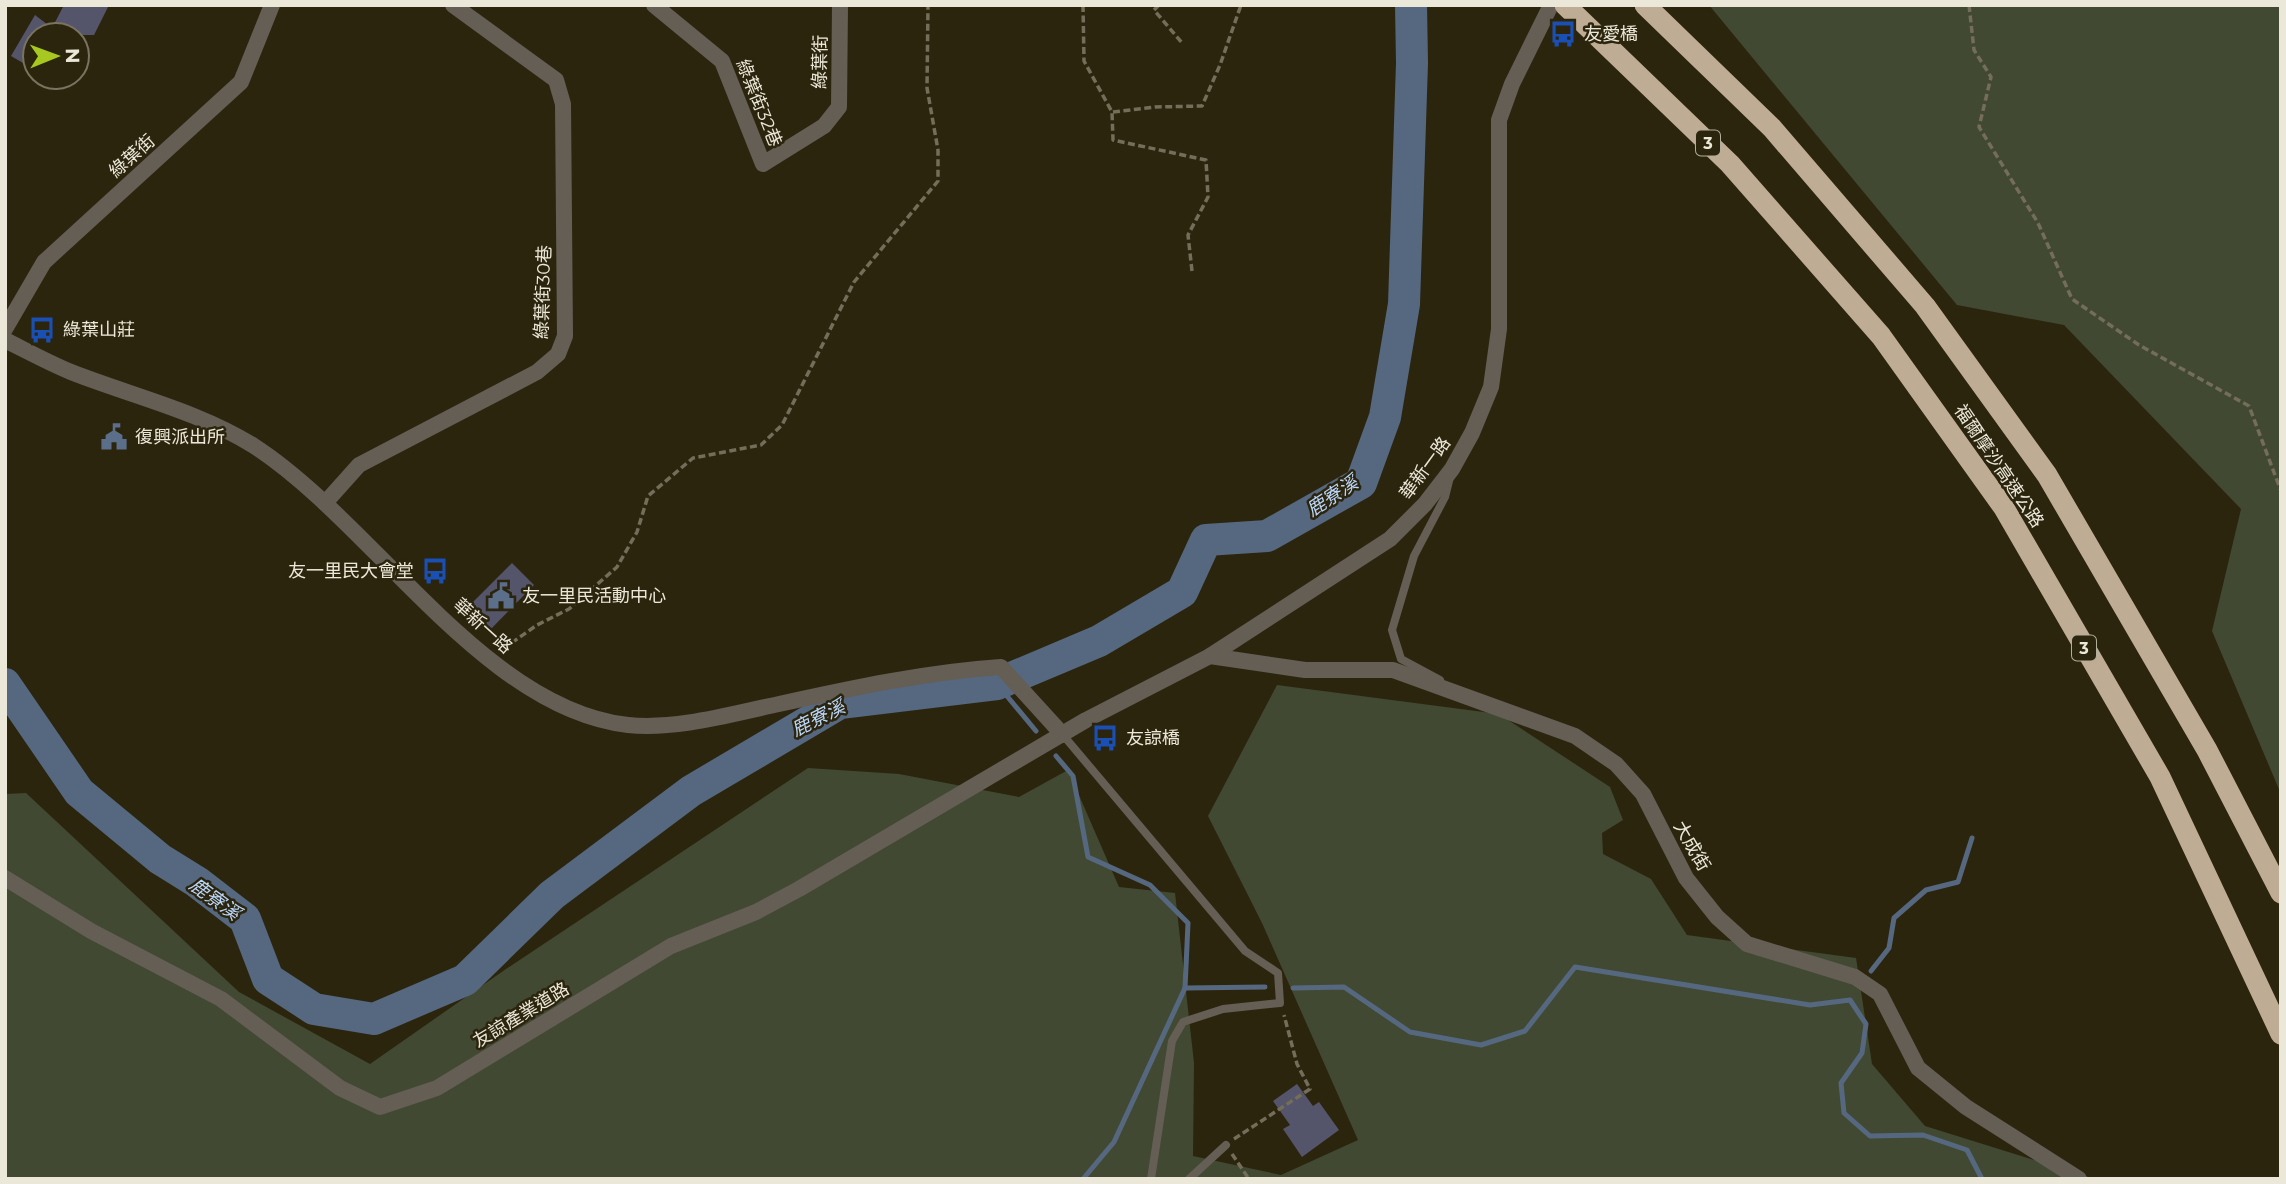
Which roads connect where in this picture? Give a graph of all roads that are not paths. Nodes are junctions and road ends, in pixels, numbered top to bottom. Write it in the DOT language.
graph roads {
  1 [pos="272,5"];
  2 [pos="453,5"];
  3 [pos="654,5"];
  4 [pos="840,5"];
  5 [pos="1551,5"];
  6 [pos="1565,5"];
  7 [pos="1645,5"];
  8 [pos="763,163"];
  9 [pos="5,329"];
  10 [pos="5,340"];
  11 [pos="1452,469"];
  12 [pos="325,503"];
  13 [pos="1210,656"];
  14 [pos="1482,704"];
  15 [pos="1063,735"];
  16 [pos="5,878"];
  17 [pos="2281,893"];
  18 [pos="2281,1034"];
  19 [pos="1226,1145"];
  20 [pos="1151,1179"];
  21 [pos="1189,1179"];
  22 [pos="2079,1179"];
  1 -- 9 [label="street, 綠葉街"];
  2 -- 12 [label="street, 綠葉街30巷"];
  3 -- 8 [label="street, 綠葉街32巷"];
  4 -- 8 [label="street, 綠葉街"];
  5 -- 11 [label="street, 華新一路"];
  6 -- 18 [label="highway, 福爾摩沙高速公路 / 3"];
  7 -- 17 [label="highway, 福爾摩沙高速公路"];
  10 -- 12 [label="street, 華新一路"];
  11 -- 13 [label="street, 華新一路"];
  11 -- 14 [label="lane"];
  12 -- 15 [label="street, 華新一路"];
  13 -- 14 [label="street, 大成街"];
  13 -- 15 [label="street, 華新一路"];
  14 -- 22 [label="street, 大成街"];
  15 -- 16 [label="street, 友諒產業道路"];
  15 -- 20 [label="lane"];
  19 -- 21 [label="lane"];
}
